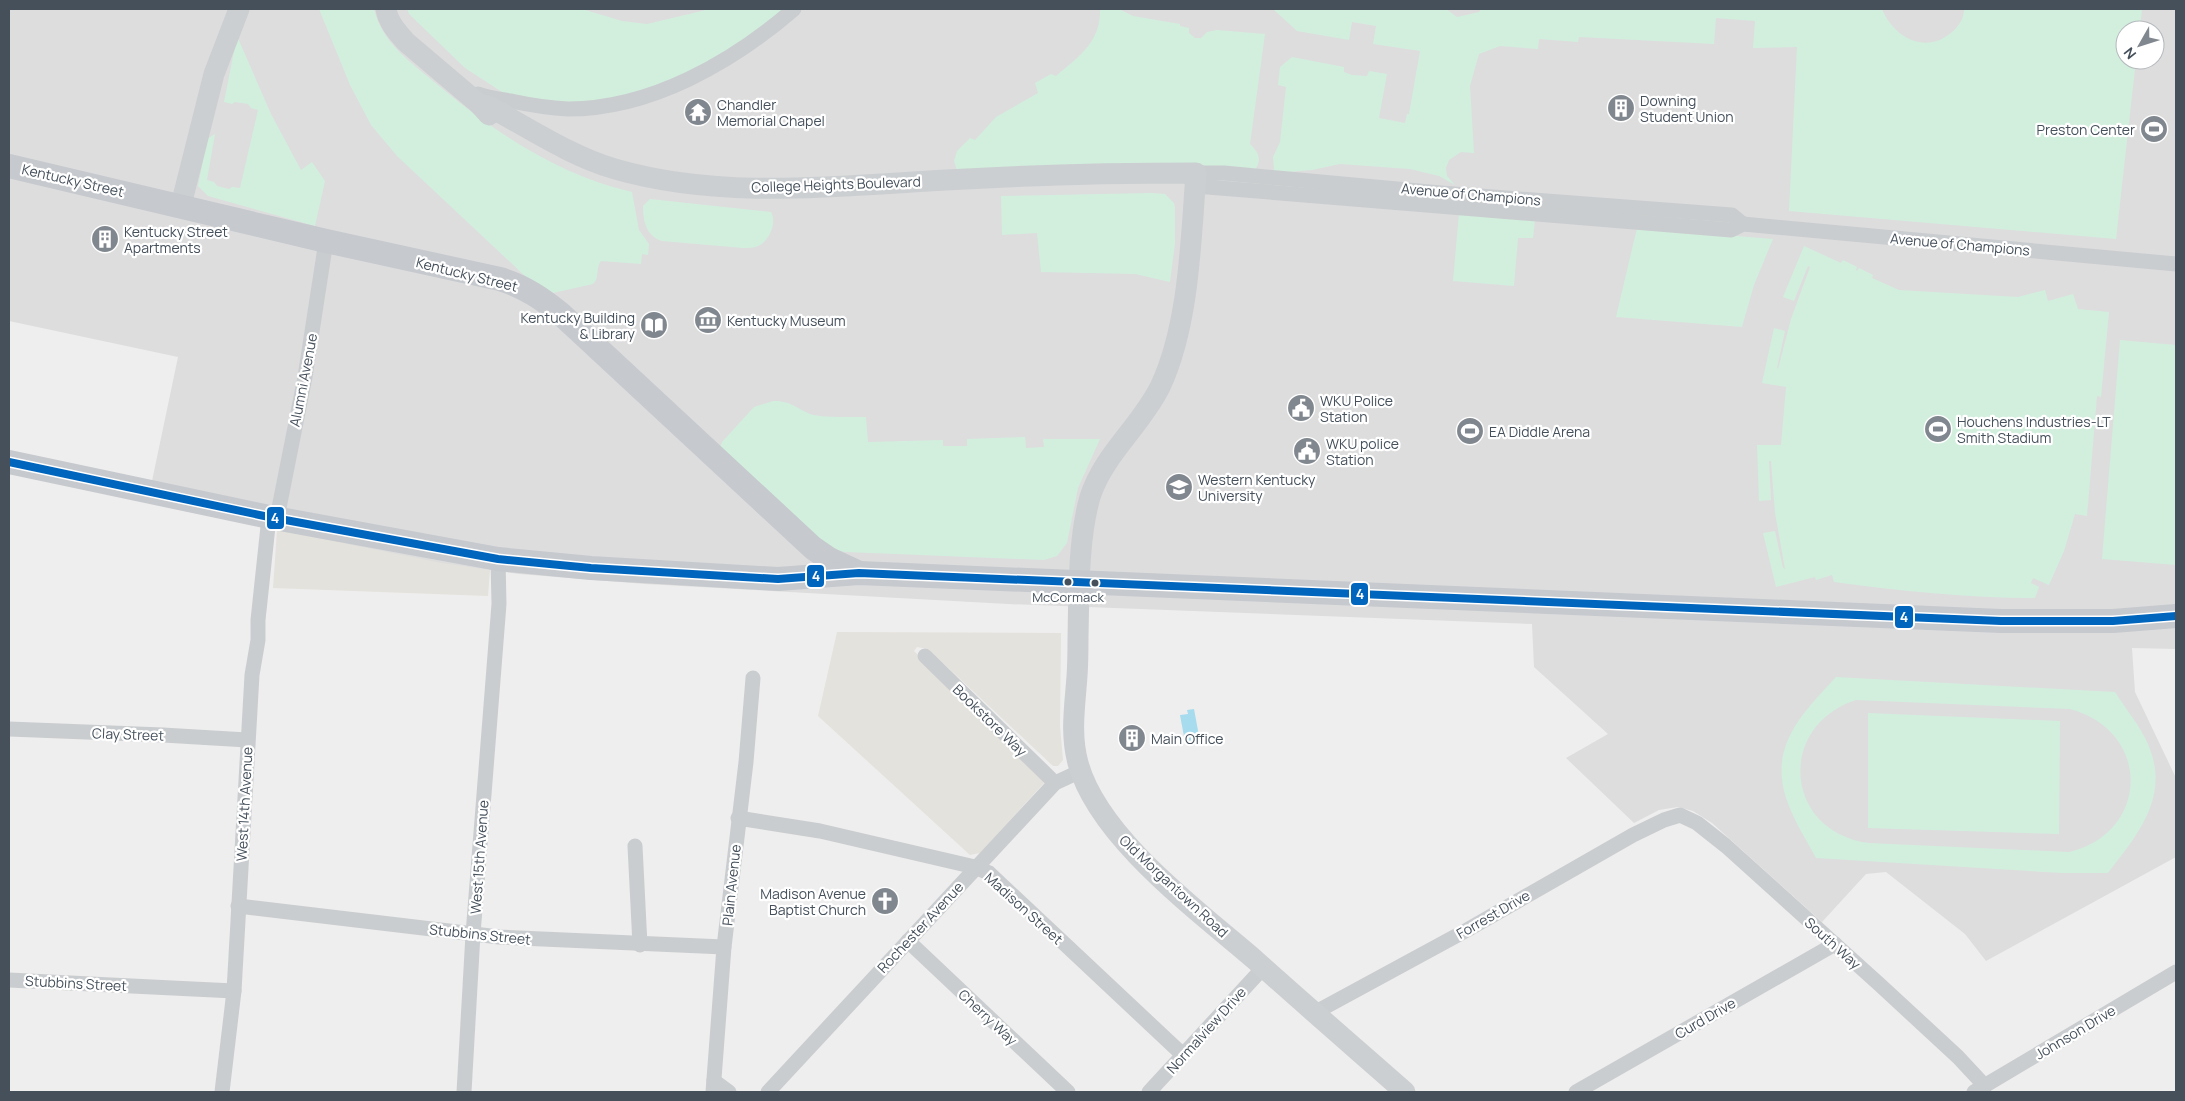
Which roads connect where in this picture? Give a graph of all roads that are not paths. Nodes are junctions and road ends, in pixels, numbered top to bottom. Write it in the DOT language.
graph roads {
  1 [pos="240,9"];
  2 [pos="386,9"];
  3 [pos="794,9"];
  4 [pos="460,88"];
  5 [pos="9,166"];
  6 [pos="1195,180"];
  7 [pos="181,205"];
  8 [pos="326,241"];
  9 [pos="2176,264"];
  10 [pos="9,462"];
  11 [pos="273,517"];
  12 [pos="498,559"];
  13 [pos="859,573"];
  14 [pos="1079,582"];
  15 [pos="2176,616"];
  16 [pos="925,656"];
  17 [pos="754,678"];
  18 [pos="9,729"];
  19 [pos="247,740"];
  20 [pos="1081,770"];
  21 [pos="1055,783"];
  22 [pos="1673,816"];
  23 [pos="738,818"];
  24 [pos="635,846"];
  25 [pos="975,867"];
  26 [pos="238,906"];
  27 [pos="473,934"];
  28 [pos="908,941"];
  29 [pos="640,944"];
  30 [pos="1835,944"];
  31 [pos="724,947"];
  32 [pos="1263,968"];
  33 [pos="2176,972"];
  34 [pos="9,980"];
  35 [pos="234,991"];
  36 [pos="1314,1013"];
  37 [pos="1183,1055"];
  38 [pos="714,1086"];
  39 [pos="1979,1089"];
  40 [pos="222,1092"];
  41 [pos="464,1092"];
  42 [pos="729,1092"];
  43 [pos="768,1092"];
  44 [pos="1068,1092"];
  45 [pos="1149,1092"];
  46 [pos="1406,1092"];
  47 [pos="1576,1092"];
  1 -- 7 [label="street"];
  2 -- 4 [label="street, College Heights Boulevard"];
  3 -- 4 [label="street"];
  4 -- 6 [label="street, College Heights Boulevard"];
  5 -- 7 [label="main road, Kentucky Street"];
  6 -- 9 [label="street, Avenue of Champions"];
  6 -- 14 [label="street"];
  7 -- 8 [label="main road, Kentucky Street"];
  8 -- 11 [label="street, Alumni Avenue"];
  8 -- 13 [label="main road, Kentucky Street"];
  10 -- 11 [label="main road"];
  11 -- 12 [label="main road"];
  11 -- 19 [label="street, West 14th Avenue"];
  12 -- 13 [label="main road"];
  12 -- 27 [label="street, West 15th Avenue"];
  13 -- 14 [label="main road"];
  14 -- 15 [label="main road"];
  14 -- 20 [label="street, Old Morgantown Road"];
  16 -- 21 [label="street, Bookstore Way"];
  17 -- 23 [label="street, Plain Avenue"];
  18 -- 19 [label="street, Clay Street"];
  19 -- 26 [label="street, West 14th Avenue"];
  20 -- 21 [label="street, Rochester Avenue"];
  20 -- 32 [label="street, Old Morgantown Road"];
  21 -- 25 [label="street, Rochester Avenue"];
  22 -- 30 [label="street, South Way"];
  22 -- 36 [label="street, Forrest Drive"];
  23 -- 25 [label="street, Madison Street"];
  23 -- 31 [label="street, Plain Avenue"];
  24 -- 29 [label="street"];
  25 -- 28 [label="street, Rochester Avenue"];
  25 -- 37 [label="street, Madison Street"];
  26 -- 27 [label="street, Stubbins Street"];
  26 -- 35 [label="street, West 14th Avenue"];
  27 -- 29 [label="street, Stubbins Street"];
  27 -- 41 [label="street, West 15th Avenue"];
  28 -- 43 [label="street, Rochester Avenue"];
  28 -- 44 [label="street, Cherry Way"];
  29 -- 31 [label="street, Stubbins Street"];
  30 -- 39 [label="street, South Way"];
  30 -- 47 [label="street, Curd Drive"];
  31 -- 38 [label="street, Plain Avenue"];
  32 -- 36 [label="street, Old Morgantown Road"];
  32 -- 37 [label="street, Normalview Drive"];
  33 -- 39 [label="street, Johnson Drive"];
  34 -- 35 [label="street, Stubbins Street"];
  35 -- 40 [label="street, West 14th Avenue"];
  36 -- 46 [label="street, Old Morgantown Road"];
  37 -- 45 [label="street, Normalview Drive"];
  38 -- 42 [label="street"];
}
